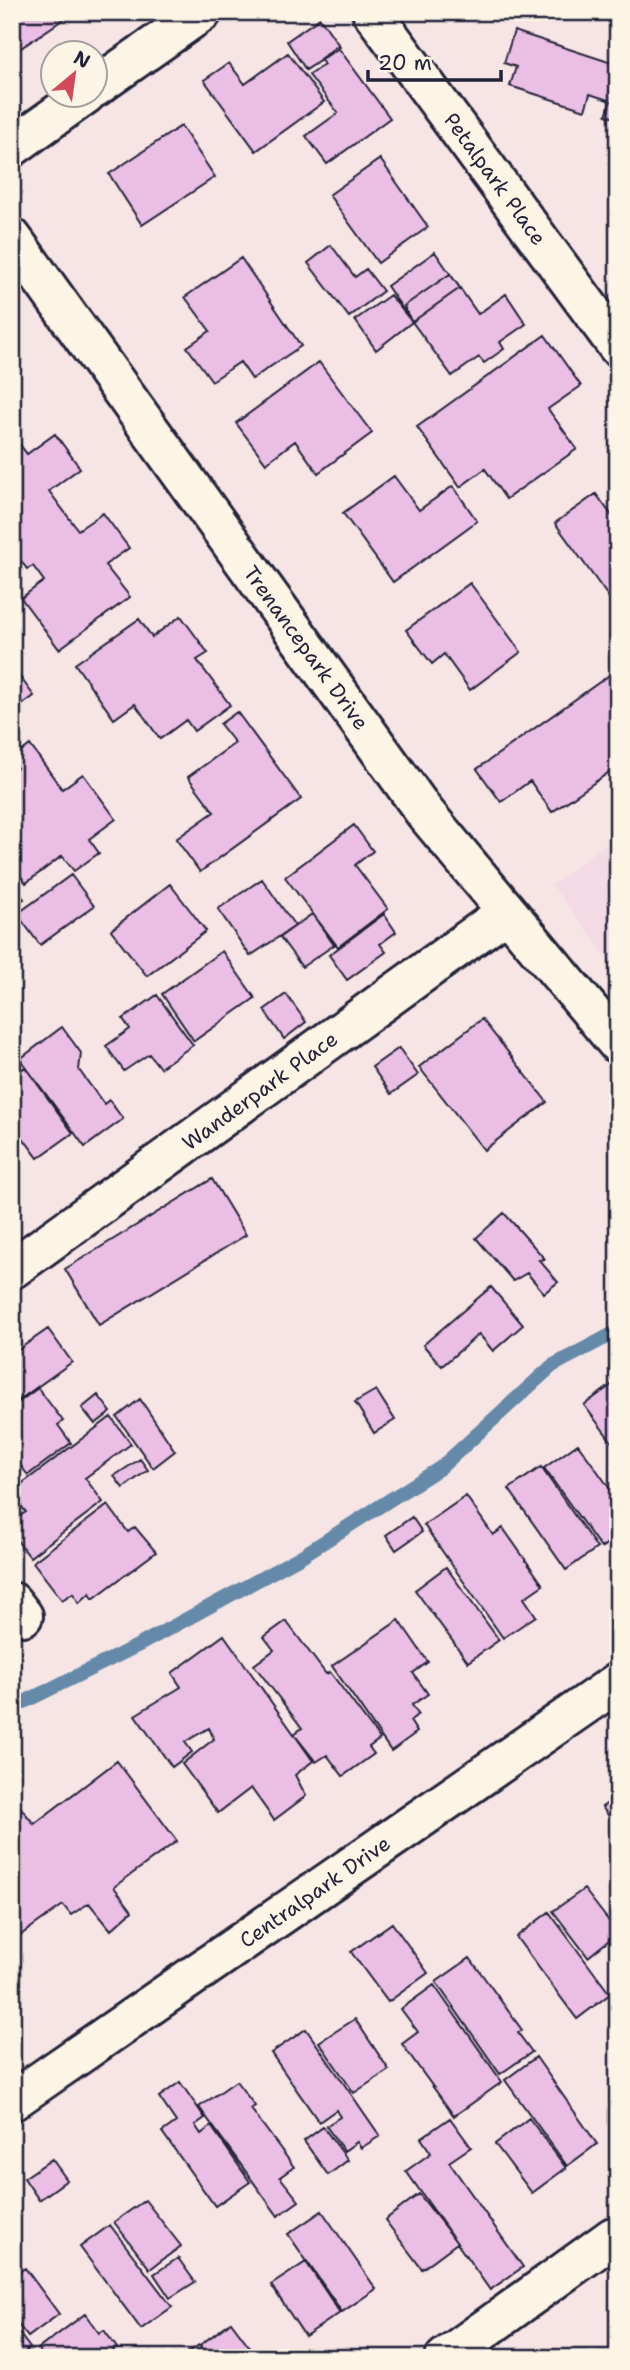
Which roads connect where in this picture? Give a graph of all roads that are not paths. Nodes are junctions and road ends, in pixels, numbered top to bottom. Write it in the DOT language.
graph roads {
  1 [pos="202,12"];
  2 [pos="372,12"];
  3 [pos="108,78"];
  4 [pos="66,108"];
  5 [pos="12,147"];
  6 [pos="12,238"];
  7 [pos="618,347"];
  8 [pos="507,912"];
  9 [pos="618,1044"];
  10 [pos="12,1269"];
  11 [pos="618,1682"];
  12 [pos="12,2101"];
  13 [pos="613,2237"];
  14 [pos="445,2358"];
  1 -- 3 [label="street"];
  2 -- 7 [label="street, Petalpark Place"];
  4 -- 5 [label="street"];
  6 -- 8 [label="street, Trenancepark Drive"];
  8 -- 9 [label="street, Trenancepark Drive"];
  8 -- 10 [label="street, Wanderpark Place"];
  11 -- 12 [label="street, Centralpark Drive"];
  13 -- 14 [label="street"];
}
